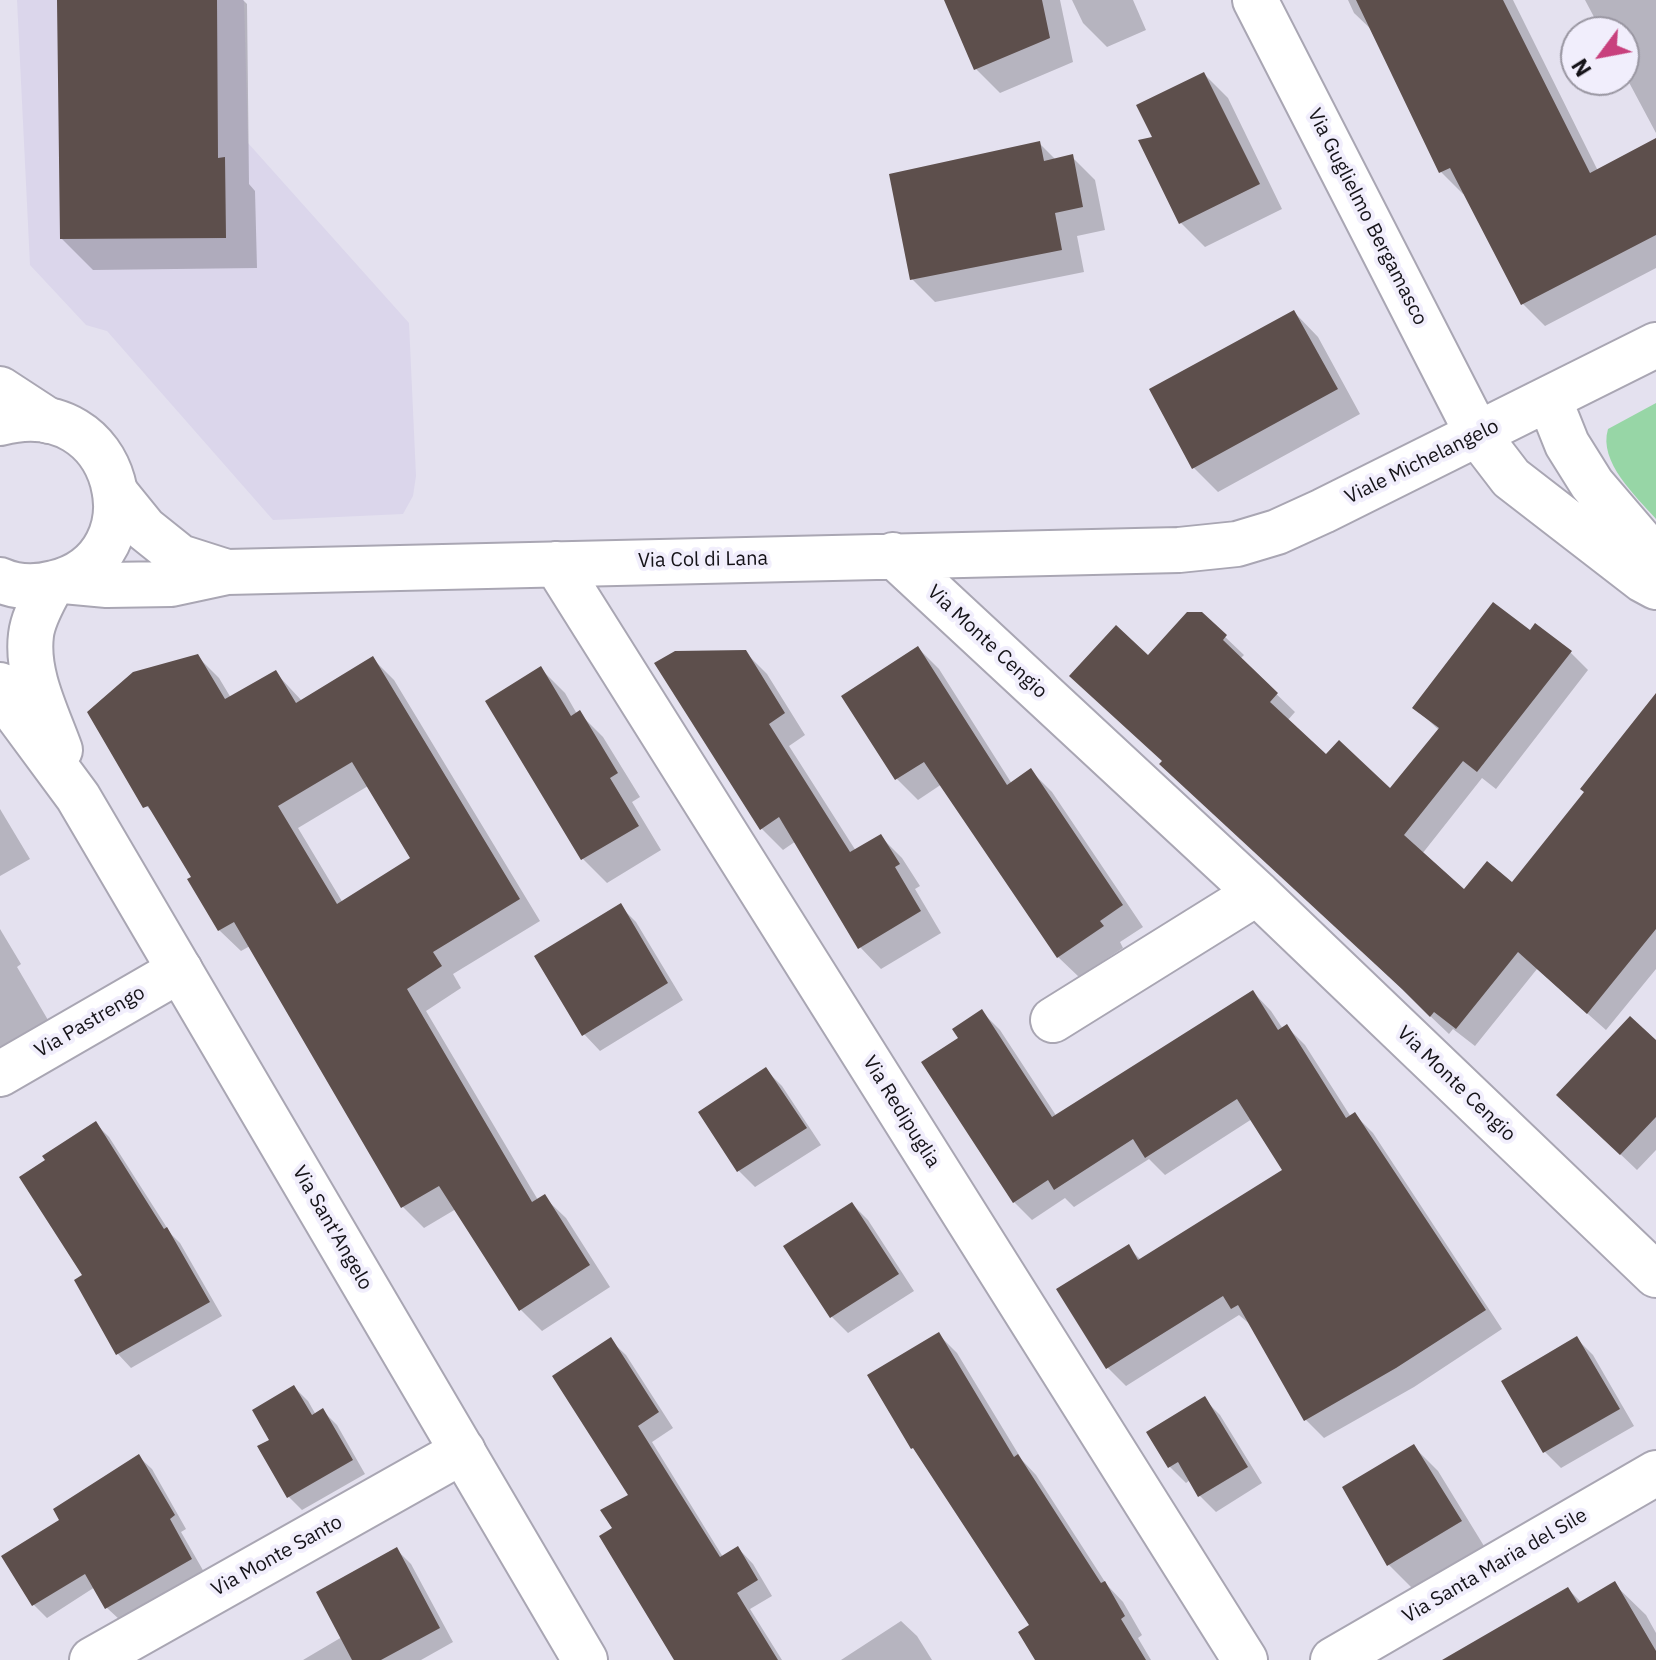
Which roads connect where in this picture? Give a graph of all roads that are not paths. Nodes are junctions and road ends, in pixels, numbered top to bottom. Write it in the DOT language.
graph roads {
  1 [pos="1255,0"];
  2 [pos="1656,345"];
  3 [pos="1549,399"];
  4 [pos="12,416"];
  5 [pos="1478,435"];
  6 [pos="115,492"];
  7 [pos="1179,550"];
  8 [pos="893,555"];
  9 [pos="1656,559"];
  10 [pos="556,564"];
  11 [pos="227,572"];
  12 [pos="0,580"];
  13 [pos="58,582"];
  14 [pos="1656,587"];
  15 [pos="0,685"];
  16 [pos="78,797"];
  17 [pos="1257,893"];
  18 [pos="180,970"];
  19 [pos="1053,1020"];
  20 [pos="0,1074"];
  21 [pos="1656,1275"];
  22 [pos="463,1451"];
  23 [pos="1656,1473"];
  24 [pos="92,1660"];
  25 [pos="585,1660"];
  26 [pos="1245,1660"];
  27 [pos="1333,1660"];
  1 -- 5 [label="street, Via Guglielmo Bergamasco"];
  2 -- 3 [label="street, Viale Michelangelo"];
  3 -- 5 [label="street, Viale Michelangelo"];
  3 -- 9 [label="street"];
  4 -- 6 [label="street, Via Sant'Angelo"];
  5 -- 7 [label="street, Viale Michelangelo"];
  5 -- 14 [label="street, Via Guglielmo Bergamasco"];
  6 -- 11 [label="street, Via Col di Lana"];
  6 -- 13 [label="street, Via Sant'Angelo"];
  7 -- 8 [label="street, Via Col di Lana"];
  8 -- 10 [label="street, Via Col di Lana"];
  8 -- 17 [label="street, Via Monte Cengio"];
  10 -- 11 [label="street, Via Col di Lana"];
  10 -- 26 [label="street, Via Redipuglia"];
  11 -- 13 [label="street, Via Col di Lana"];
  12 -- 13 [label="street"];
  13 -- 16 [label="street, Via Sant'Angelo"];
  15 -- 16 [label="street, Via Sant'Angelo"];
  16 -- 18 [label="street, Via Sant'Angelo"];
  17 -- 19 [label="street"];
  17 -- 21 [label="street, Via Monte Cengio"];
  18 -- 20 [label="street, Via Pastrengo"];
  18 -- 22 [label="street, Via Sant'Angelo"];
  22 -- 24 [label="street, Via Monte Santo"];
  22 -- 25 [label="street, Via Sant'Angelo"];
  23 -- 27 [label="street, Via Santa Maria del Sile"];
}
